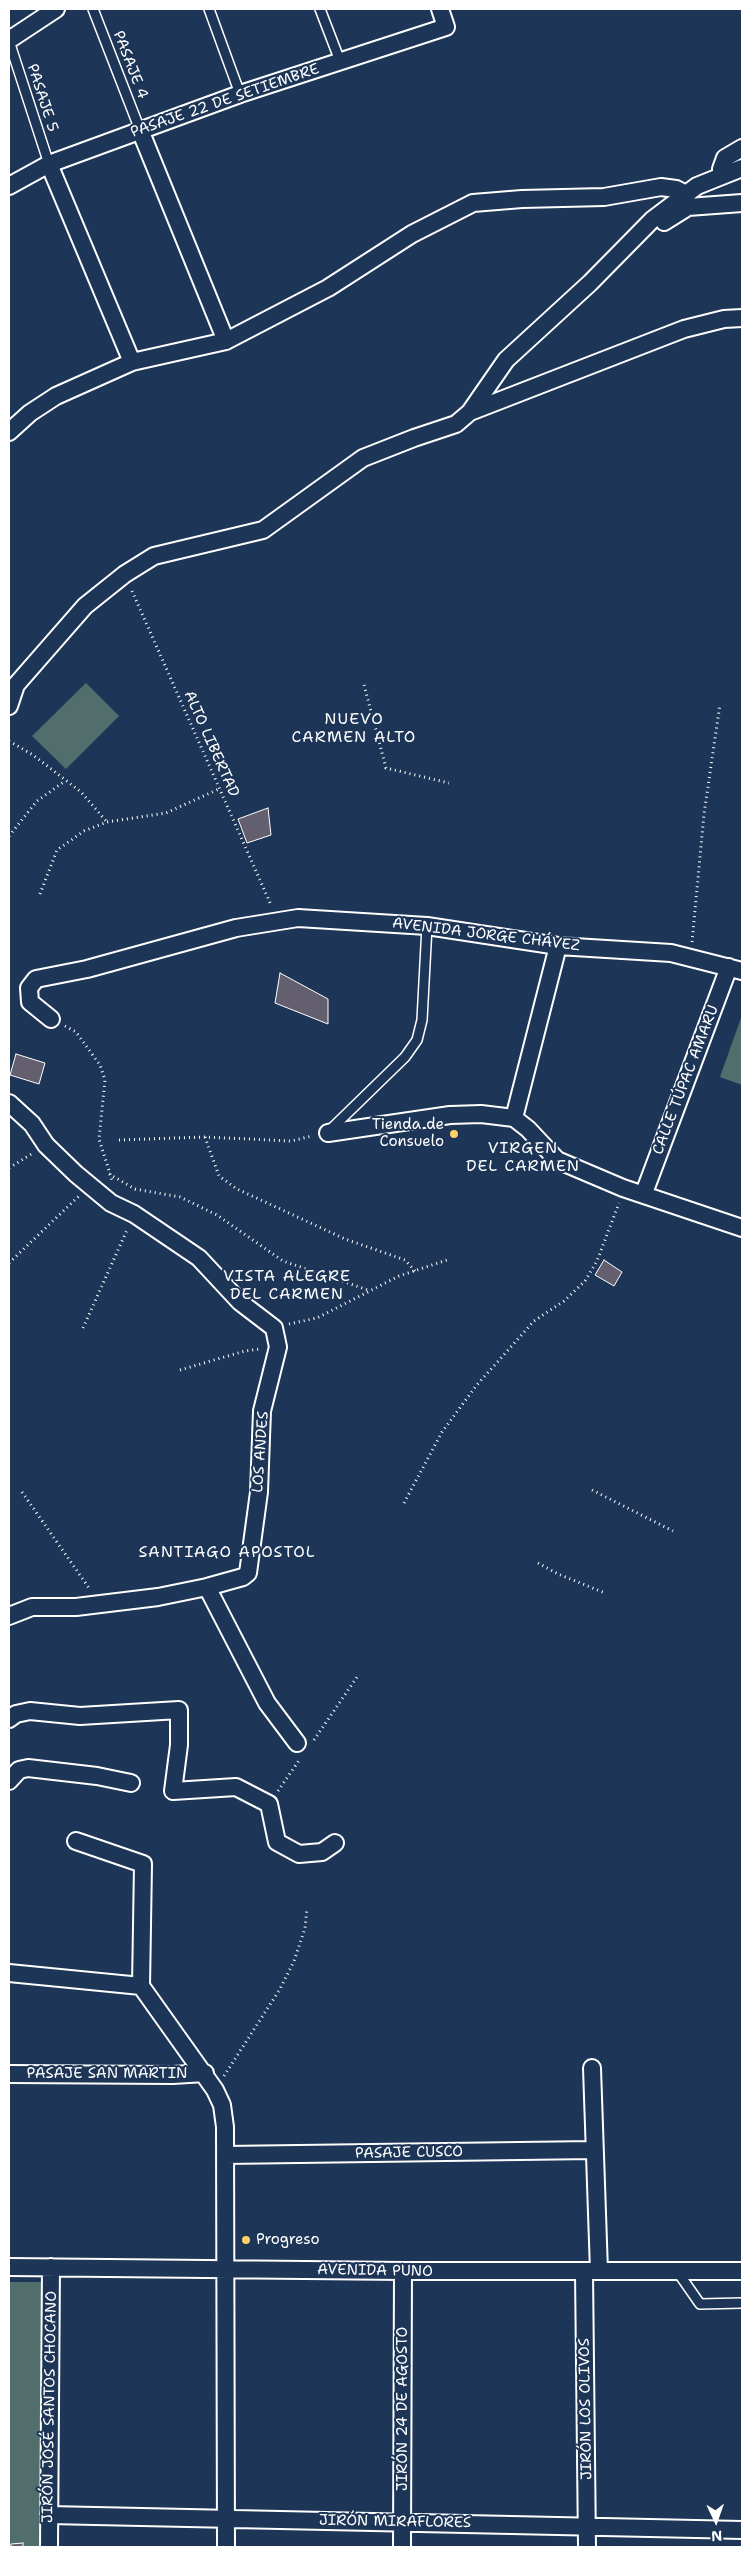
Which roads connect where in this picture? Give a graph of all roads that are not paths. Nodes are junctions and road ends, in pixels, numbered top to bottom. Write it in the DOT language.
graph roads {
  1 [pos="56,9"];
  2 [pos="93,9"];
  3 [pos="209,9"];
  4 [pos="320,9"];
  5 [pos="440,9"];
  6 [pos="9,41"];
  7 [pos="340,61"];
  8 [pos="240,94"];
  9 [pos="140,130"];
  10 [pos="742,148"];
  11 [pos="49,164"];
  12 [pos="742,168"];
  13 [pos="722,176"];
  14 [pos="9,186"];
  15 [pos="686,194"];
  16 [pos="742,203"];
  17 [pos="637,235"];
  18 [pos="742,318"];
  19 [pos="226,341"];
  20 [pos="132,362"];
  21 [pos="470,412"];
  22 [pos="9,432"];
  23 [pos="9,706"];
  24 [pos="427,926"];
  25 [pos="558,946"];
  26 [pos="736,969"];
  27 [pos="51,1019"];
  28 [pos="9,1103"];
  29 [pos="514,1118"];
  30 [pos="328,1133"];
  31 [pos="644,1193"];
  32 [pos="742,1228"];
  33 [pos="207,1588"];
  34 [pos="9,1616"];
  35 [pos="9,1719"];
  36 [pos="297,1743"];
  37 [pos="9,1781"];
  38 [pos="131,1783"];
  39 [pos="76,1841"];
  40 [pos="335,1843"];
  41 [pos="9,1973"];
  42 [pos="141,1986"];
  43 [pos="592,2068"];
  44 [pos="205,2073"];
  45 [pos="9,2074"];
  46 [pos="593,2150"];
  47 [pos="225,2155"];
  48 [pos="9,2267"];
  49 [pos="51,2268"];
  50 [pos="226,2268"];
  51 [pos="403,2271"];
  52 [pos="592,2271"];
  53 [pos="677,2271"];
  54 [pos="742,2271"];
  55 [pos="742,2303"];
  56 [pos="48,2514"];
  57 [pos="226,2518"];
  58 [pos="402,2522"];
  59 [pos="587,2526"];
  60 [pos="742,2530"];
  61 [pos="49,2547"];
  62 [pos="226,2547"];
  63 [pos="402,2547"];
  64 [pos="586,2547"];
  1 -- 6 [label="street"];
  2 -- 9 [label="lane, PASAJE 4"];
  3 -- 8 [label="lane"];
  4 -- 7 [label="lane"];
  5 -- 7 [label="street, PASAJE 22 DE SETIEMBRE"];
  6 -- 11 [label="lane, PASAJE 5"];
  7 -- 8 [label="street, PASAJE 22 DE SETIEMBRE"];
  8 -- 9 [label="street, PASAJE 22 DE SETIEMBRE"];
  9 -- 11 [label="street, PASAJE 22 DE SETIEMBRE"];
  9 -- 19 [label="street"];
  10 -- 13 [label="street"];
  11 -- 14 [label="street, PASAJE 22 DE SETIEMBRE"];
  11 -- 20 [label="street"];
  12 -- 13 [label="street"];
  13 -- 15 [label="street"];
  15 -- 17 [label="street"];
  15 -- 19 [label="street"];
  16 -- 17 [label="street"];
  17 -- 21 [label="street"];
  18 -- 21 [label="street"];
  19 -- 20 [label="street"];
  20 -- 22 [label="street"];
  21 -- 23 [label="street"];
  24 -- 25 [label="street, AVENIDA JORGE CHÁVEZ"];
  24 -- 27 [label="street, AVENIDA JORGE CHÁVEZ"];
  24 -- 30 [label="lane"];
  25 -- 26 [label="street, AVENIDA JORGE CHÁVEZ"];
  25 -- 29 [label="street"];
  26 -- 31 [label="street, CALLE TÚPAC AMARU"];
  28 -- 33 [label="street, LOS ANDES"];
  29 -- 30 [label="street"];
  29 -- 31 [label="street"];
  31 -- 32 [label="street"];
  33 -- 34 [label="street, LOS ANDES"];
  33 -- 36 [label="street"];
  35 -- 40 [label="street"];
  37 -- 38 [label="street"];
  39 -- 42 [label="street"];
  41 -- 42 [label="street"];
  42 -- 44 [label="street"];
  43 -- 46 [label="street, JIRÓN LOS OLIVOS"];
  44 -- 45 [label="street, PASAJE SAN MARTIN"];
  44 -- 47 [label="street"];
  46 -- 47 [label="street, PASAJE CUSCO"];
  46 -- 52 [label="street, JIRÓN LOS OLIVOS"];
  47 -- 50 [label="street"];
  48 -- 49 [label="street, AVENIDA PUNO"];
  49 -- 50 [label="street, AVENIDA PUNO"];
  49 -- 56 [label="street, JIRÓN JOSÉ SANTOS CHOCANO"];
  50 -- 51 [label="street, AVENIDA PUNO"];
  50 -- 57 [label="street"];
  51 -- 52 [label="street, AVENIDA PUNO"];
  51 -- 58 [label="street, JIRÓN 24 DE AGOSTO"];
  52 -- 53 [label="street, AVENIDA PUNO"];
  52 -- 59 [label="street, JIRÓN LOS OLIVOS"];
  53 -- 54 [label="street, AVENIDA PUNO"];
  53 -- 55 [label="lane"];
  56 -- 57 [label="street, JIRÓN MIRAFLORES"];
  56 -- 61 [label="street, JIRÓN JOSÉ SANTOS CHOCANO"];
  57 -- 58 [label="street, JIRÓN MIRAFLORES"];
  57 -- 62 [label="street"];
  58 -- 59 [label="street, JIRÓN MIRAFLORES"];
  58 -- 63 [label="street, JIRÓN 24 DE AGOSTO"];
  59 -- 60 [label="street, JIRÓN MIRAFLORES"];
  59 -- 64 [label="street, JIRÓN LOS OLIVOS"];
}
